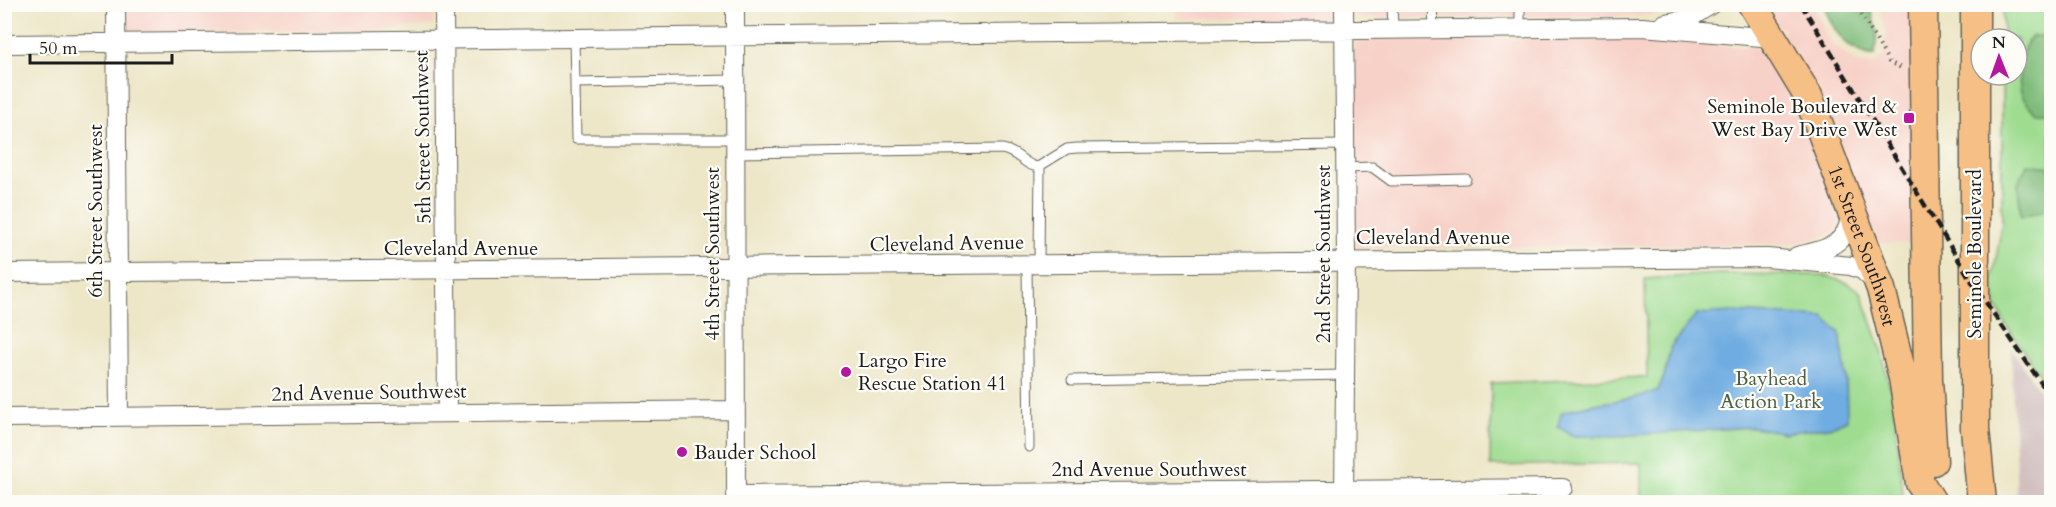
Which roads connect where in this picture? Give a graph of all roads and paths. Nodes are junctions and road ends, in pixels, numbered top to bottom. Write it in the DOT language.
graph roads {
  1 [pos="116,4"];
  2 [pos="444,4"];
  3 [pos="735,4"];
  4 [pos="1344,4"];
  5 [pos="1392,4"];
  6 [pos="1432,4"];
  7 [pos="1520,4"];
  8 [pos="1712,4"];
  9 [pos="1752,4"];
  10 [pos="1855,4"];
  11 [pos="1923,4"];
  12 [pos="1975,4"];
  13 [pos="1642,27"];
  14 [pos="1393,28"];
  15 [pos="1433,28"];
  16 [pos="1520,28"];
  17 [pos="1344,29"];
  18 [pos="735,35"];
  19 [pos="574,38"];
  20 [pos="1773,38"];
  21 [pos="444,41"];
  22 [pos="4,44"];
  23 [pos="116,44"];
  24 [pos="1902,68"];
  25 [pos="734,81"];
  26 [pos="575,83"];
  27 [pos="1345,145"];
  28 [pos="734,146"];
  29 [pos="1040,167"];
  30 [pos="1346,168"];
  31 [pos="1466,179"];
  32 [pos="1850,209"];
  33 [pos="1784,258"];
  34 [pos="1346,260"];
  35 [pos="1033,265"];
  36 [pos="734,268"];
  37 [pos="446,271"];
  38 [pos="4,273"];
  39 [pos="118,273"];
  40 [pos="1881,289"];
  41 [pos="1346,375"];
  42 [pos="1072,380"];
  43 [pos="735,410"];
  44 [pos="447,413"];
  45 [pos="118,417"];
  46 [pos="4,418"];
  47 [pos="1029,447"];
  48 [pos="1563,488"];
  49 [pos="1345,496"];
  50 [pos="736,499"];
  51 [pos="1934,502"];
  52 [pos="1982,502"];
  1 -- 23 [label="street, 6th Street Southwest"];
  2 -- 21 [label="street, 5th Street Southwest"];
  3 -- 18 [label="street, 4th Street Southwest"];
  4 -- 17 [label="street, 2nd Street Southwest"];
  5 -- 14 [label="lane"];
  6 -- 15 [label="lane"];
  7 -- 16 [label="lane"];
  8 -- 13 [label="street"];
  9 -- 20 [label="main road, 1st Street Southwest"];
  10 -- 24 [label="path"];
  11 -- 51 [label="main road"];
  12 -- 52 [label="main road, Seminole Boulevard"];
  13 -- 16 [label="street"];
  13 -- 20 [label="street"];
  14 -- 15 [label="street"];
  14 -- 17 [label="street"];
  15 -- 16 [label="street"];
  17 -- 18 [label="street"];
  17 -- 27 [label="street, 2nd Street Southwest"];
  18 -- 19 [label="street"];
  18 -- 25 [label="street, 4th Street Southwest"];
  19 -- 21 [label="street"];
  19 -- 26 [label="lane"];
  20 -- 32 [label="main road, 1st Street Southwest"];
  21 -- 23 [label="street"];
  21 -- 37 [label="street, 5th Street Southwest"];
  22 -- 23 [label="street"];
  23 -- 39 [label="street, 6th Street Southwest"];
  25 -- 26 [label="lane"];
  25 -- 28 [label="street, 4th Street Southwest"];
  26 -- 28 [label="lane"];
  27 -- 29 [label="lane"];
  27 -- 30 [label="street, 2nd Street Southwest"];
  28 -- 29 [label="lane"];
  28 -- 36 [label="street, 4th Street Southwest"];
  29 -- 35 [label="lane"];
  30 -- 31 [label="lane"];
  30 -- 34 [label="street, 2nd Street Southwest"];
  32 -- 33 [label="street"];
  32 -- 40 [label="main road, 1st Street Southwest"];
  33 -- 34 [label="street, Cleveland Avenue"];
  33 -- 40 [label="street, Cleveland Avenue"];
  34 -- 35 [label="street, Cleveland Avenue"];
  34 -- 41 [label="street, 2nd Street Southwest"];
  35 -- 36 [label="street, Cleveland Avenue"];
  35 -- 47 [label="lane"];
  36 -- 37 [label="street, Cleveland Avenue"];
  36 -- 43 [label="street, 4th Street Southwest"];
  37 -- 39 [label="street, Cleveland Avenue"];
  37 -- 44 [label="street, 5th Street Southwest"];
  38 -- 39 [label="street, Cleveland Avenue"];
  39 -- 45 [label="street, 6th Street Southwest"];
  40 -- 51 [label="main road, 1st Street Southwest"];
  41 -- 42 [label="lane"];
  41 -- 49 [label="street, 2nd Street Southwest"];
  43 -- 44 [label="street, 2nd Avenue Southwest"];
  43 -- 50 [label="street, 4th Street Southwest"];
  44 -- 45 [label="street, 2nd Avenue Southwest"];
  45 -- 46 [label="street, 2nd Avenue Southwest"];
  48 -- 49 [label="street, 2nd Avenue Southwest"];
  49 -- 50 [label="street, 2nd Avenue Southwest"];
}
